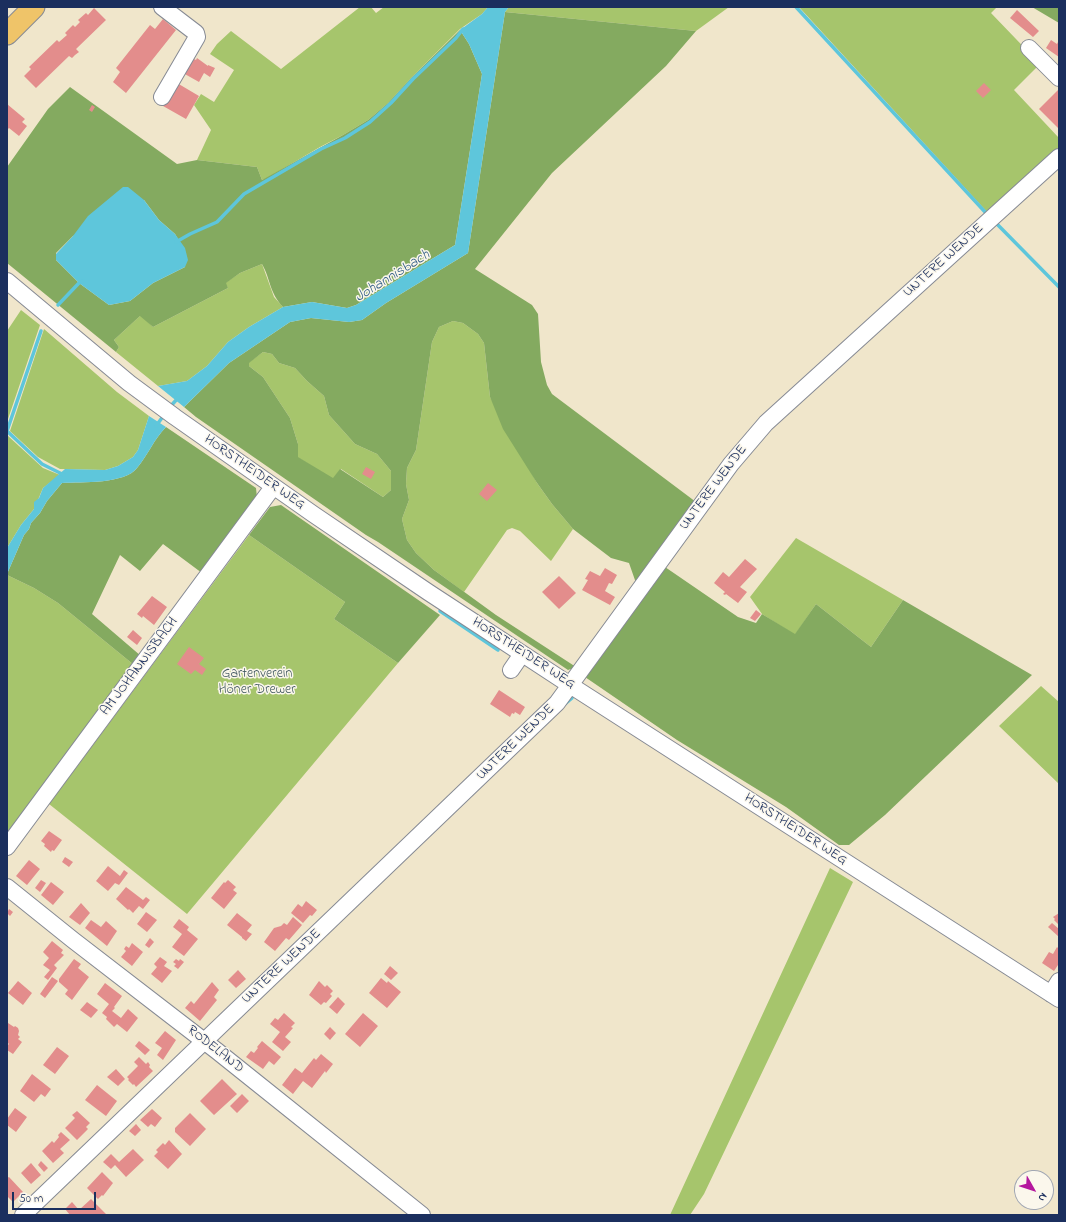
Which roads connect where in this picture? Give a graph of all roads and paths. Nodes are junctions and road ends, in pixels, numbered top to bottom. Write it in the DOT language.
graph roads {
  1 [pos="34,7"];
  2 [pos="162,7"];
  3 [pos="7,34"];
  4 [pos="1029,48"];
  5 [pos="1059,78"];
  6 [pos="162,97"];
  7 [pos="1059,157"];
  8 [pos="7,281"];
  9 [pos="273,486"];
  10 [pos="522,654"];
  11 [pos="511,670"];
  12 [pos="570,685"];
  13 [pos="7,847"];
  14 [pos="7,887"];
  15 [pos="1056,991"];
  16 [pos="203,1042"];
  17 [pos="23,1215"];
  18 [pos="422,1215"];
  1 -- 3 [label="main road"];
  2 -- 6 [label="street"];
  4 -- 5 [label="street"];
  7 -- 12 [label="street, UNTERE WENDE"];
  8 -- 9 [label="street, HORSTHEIDER WEG"];
  9 -- 10 [label="street, HORSTHEIDER WEG"];
  9 -- 13 [label="street, AM JOHANNISBACH"];
  10 -- 11 [label="street"];
  10 -- 12 [label="street, HORSTHEIDER WEG"];
  12 -- 15 [label="street, HORSTHEIDER WEG"];
  12 -- 16 [label="street, UNTERE WENDE"];
  14 -- 16 [label="street, RODELAND"];
  16 -- 17 [label="street, UNTERE WENDE"];
  16 -- 18 [label="street, RODELAND"];
}
